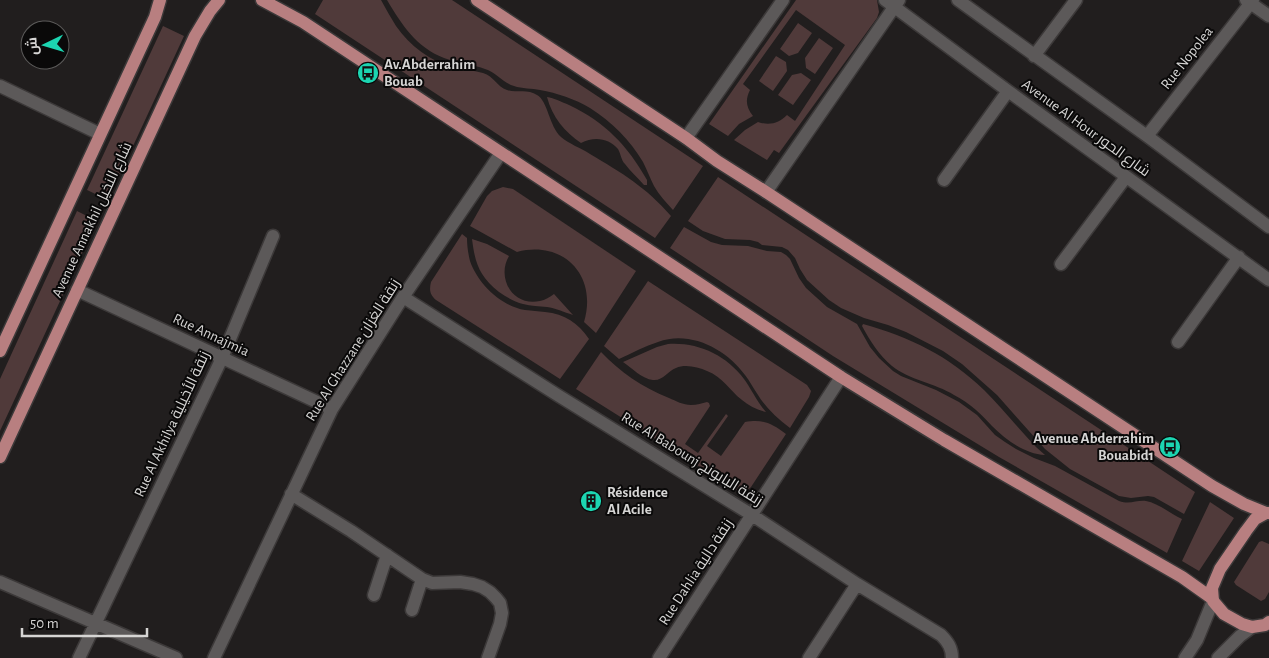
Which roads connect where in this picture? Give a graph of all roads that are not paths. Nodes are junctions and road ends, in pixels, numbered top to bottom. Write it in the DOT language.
graph roads {
  1 [pos="160,0"];
  2 [pos="219,0"];
  3 [pos="262,0"];
  4 [pos="477,0"];
  5 [pos="783,0"];
  6 [pos="958,0"];
  7 [pos="1076,0"];
  8 [pos="1250,1"];
  9 [pos="893,2"];
  10 [pos="1269,16"];
  11 [pos="1034,56"];
  12 [pos="0,86"];
  13 [pos="1008,91"];
  14 [pos="100,134"];
  15 [pos="1147,136"];
  16 [pos="686,138"];
  17 [pos="501,153"];
  18 [pos="1126,177"];
  19 [pos="944,180"];
  20 [pos="766,192"];
  21 [pos="1268,223"];
  22 [pos="273,236"];
  23 [pos="1239,257"];
  24 [pos="1061,264"];
  25 [pos="1269,280"];
  26 [pos="77,290"];
  27 [pos="404,297"];
  28 [pos="1178,342"];
  29 [pos="0,350"];
  30 [pos="222,358"];
  31 [pos="841,377"];
  32 [pos="332,409"];
  33 [pos="0,457"];
  34 [pos="292,494"];
  35 [pos="1268,513"];
  36 [pos="752,515"];
  37 [pos="387,555"];
  38 [pos="422,579"];
  39 [pos="0,582"];
  40 [pos="857,584"];
  41 [pos="374,595"];
  42 [pos="1213,600"];
  43 [pos="412,610"];
  44 [pos="96,624"];
  45 [pos="1262,627"];
  46 [pos="79,658"];
  47 [pos="176,658"];
  48 [pos="214,658"];
  49 [pos="488,658"];
  50 [pos="660,658"];
  51 [pos="809,658"];
  52 [pos="952,658"];
  53 [pos="1185,658"];
  54 [pos="1218,658"];
  1 -- 14 [label="main road, Avenue Annakhil شارع النخيل"];
  2 -- 26 [label="main road, Avenue Annakhil شارع النخيل"];
  3 -- 17 [label="main road"];
  4 -- 16 [label="main road"];
  5 -- 16 [label="street"];
  6 -- 11 [label="street, Avenue Al Hour شارع الحور"];
  7 -- 11 [label="street"];
  8 -- 10 [label="street"];
  8 -- 15 [label="street, Rue Nopolea"];
  9 -- 13 [label="street, Avenue Al Hour شارع الحور"];
  9 -- 20 [label="street"];
  11 -- 15 [label="street, Avenue Al Hour شارع الحور"];
  12 -- 14 [label="street"];
  13 -- 18 [label="street, Avenue Al Hour شارع الحور"];
  13 -- 19 [label="street"];
  14 -- 29 [label="main road, Avenue Annakhil شارع النخيل"];
  15 -- 21 [label="street, Avenue Al Hour شارع الحور"];
  16 -- 20 [label="main road"];
  17 -- 27 [label="street, Rue Al Ghazzane زنقة الغزان"];
  17 -- 31 [label="main road"];
  18 -- 23 [label="street, Avenue Al Hour شارع الحور"];
  18 -- 24 [label="street"];
  20 -- 35 [label="main road"];
  22 -- 30 [label="street, Rue Al Akhilya زنقة الأخيلية"];
  23 -- 25 [label="street, Avenue Al Hour شارع الحور"];
  23 -- 28 [label="street"];
  26 -- 30 [label="street, Rue Annajmia"];
  26 -- 33 [label="main road, Avenue Annakhil شارع النخيل"];
  27 -- 32 [label="street, Rue Al Ghazzane زنقة الغزان"];
  27 -- 36 [label="street, Rue Al Babounj زنقة البابونج"];
  30 -- 32 [label="street, Rue Annajmia"];
  30 -- 44 [label="street, Rue Al Akhilya زنقة الأخيلية"];
  31 -- 36 [label="street, Rue Dahlia زنقة دالية"];
  31 -- 42 [label="main road"];
  32 -- 34 [label="street, Rue Al Ghazzane زنقة الغزان"];
  34 -- 37 [label="street"];
  34 -- 48 [label="street, Rue Al Ghazzane زنقة الغزان"];
  35 -- 42 [label="main road"];
  36 -- 40 [label="street, Rue Al Babounj زنقة البابونج"];
  36 -- 50 [label="street, Rue Dahlia زنقة دالية"];
  37 -- 38 [label="street"];
  37 -- 41 [label="street"];
  38 -- 43 [label="street"];
  38 -- 49 [label="street"];
  39 -- 44 [label="street"];
  40 -- 51 [label="street"];
  40 -- 52 [label="street, Rue Al Babounj زنقة البابونج"];
  42 -- 45 [label="main road"];
  42 -- 53 [label="street"];
  44 -- 46 [label="street, Rue Al Akhilya زنقة الأخيلية"];
  44 -- 47 [label="street"];
  45 -- 54 [label="street"];
}
